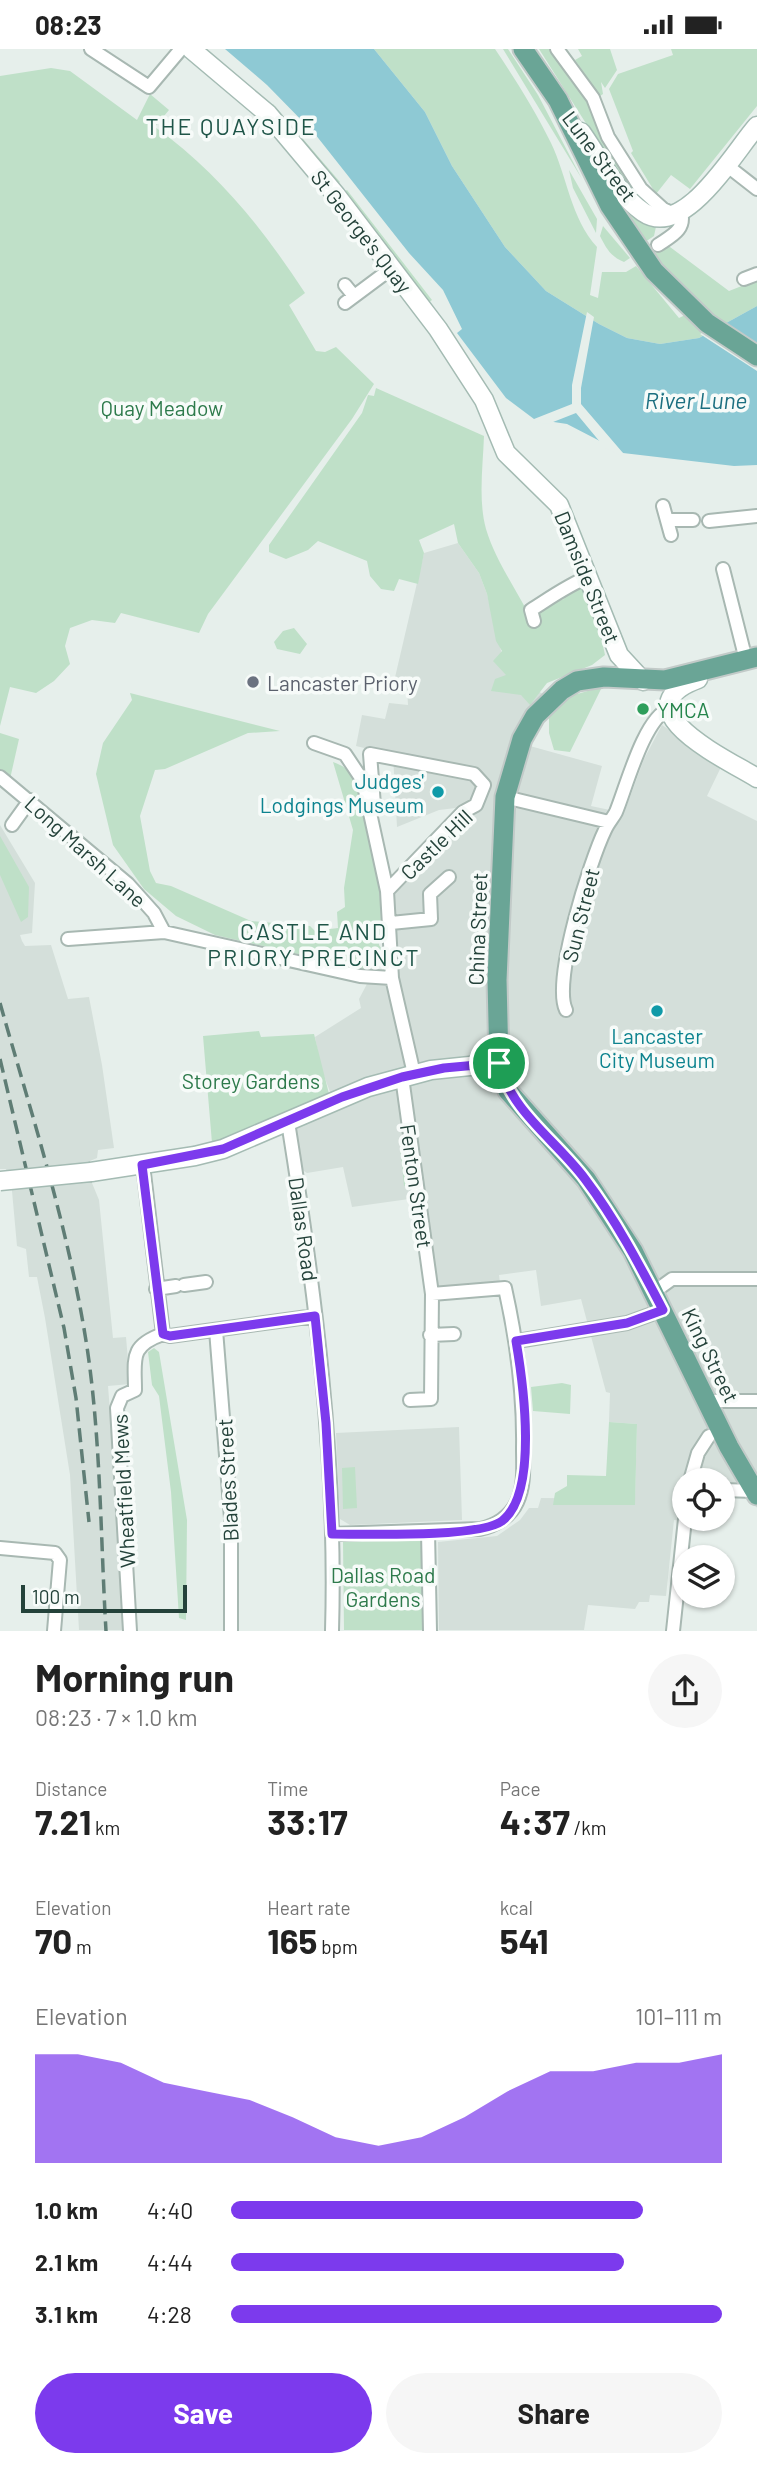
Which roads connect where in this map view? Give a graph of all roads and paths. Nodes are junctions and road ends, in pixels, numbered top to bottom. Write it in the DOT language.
graph roads {
  1 [pos="90,49"];
  2 [pos="181,49"];
  3 [pos="191,49"];
  4 [pos="523,49"];
  5 [pos="557,49"];
  6 [pos="558,100"];
  7 [pos="757,126"];
  8 [pos="725,164"];
  9 [pos="757,189"];
  10 [pos="678,213"];
  11 [pos="658,245"];
  12 [pos="392,268"];
  13 [pos="757,274"];
  14 [pos="744,279"];
  15 [pos="345,285"];
  16 [pos="757,356"];
  17 [pos="484,400"];
  18 [pos="663,506"];
  19 [pos="757,516"];
  20 [pos="667,520"];
  21 [pos="693,520"];
  22 [pos="709,521"];
  23 [pos="671,535"];
  24 [pos="723,569"];
  25 [pos="588,577"];
  26 [pos="534,621"];
  27 [pos="619,655"];
  28 [pos="751,659"];
  29 [pos="719,667"];
  30 [pos="604,677"];
  31 [pos="643,681"];
  32 [pos="669,709"];
  33 [pos="314,743"];
  34 [pos="0,777"];
  35 [pos="757,778"];
  36 [pos="505,797"];
  37 [pos="30,800"];
  38 [pos="609,822"];
  39 [pos="373,823"];
  40 [pos="12,825"];
  41 [pos="449,877"];
  42 [pos="387,891"];
  43 [pos="391,923"];
  44 [pos="164,932"];
  45 [pos="68,939"];
  46 [pos="392,978"];
  47 [pos="566,1010"];
  48 [pos="499,1063"];
  49 [pos="408,1075"];
  50 [pos="288,1122"];
  51 [pos="142,1165"];
  52 [pos="0,1181"];
  53 [pos="757,1279"];
  54 [pos="206,1282"];
  55 [pos="156,1289"];
  56 [pos="432,1294"];
  57 [pos="658,1301"];
  58 [pos="315,1316"];
  59 [pos="216,1330"];
  60 [pos="163,1334"];
  61 [pos="454,1334"];
  62 [pos="430,1335"];
  63 [pos="516,1341"];
  64 [pos="410,1400"];
  65 [pos="708,1401"];
  66 [pos="757,1401"];
  67 [pos="709,1436"];
  68 [pos="694,1468"];
  69 [pos="735,1491"];
  70 [pos="756,1493"];
  71 [pos="684,1531"];
  72 [pos="428,1532"];
  73 [pos="332,1534"];
  74 [pos="0,1548"];
  75 [pos="54,1630"];
  76 [pos="130,1630"];
  77 [pos="231,1630"];
  78 [pos="332,1630"];
  79 [pos="430,1630"];
  80 [pos="673,1630"];
  1 -- 2 [label="street"];
  3 -- 12 [label="street, St George's Quay"];
  4 -- 6 [label="main road"];
  5 -- 10 [label="street"];
  6 -- 10 [label="street, Lune Street"];
  6 -- 16 [label="main road"];
  7 -- 8 [label="street"];
  8 -- 9 [label="street"];
  8 -- 10 [label="street"];
  10 -- 11 [label="street"];
  12 -- 15 [label="street"];
  12 -- 17 [label="street, St George's Quay"];
  13 -- 14 [label="street"];
  17 -- 25 [label="street, Damside Street"];
  18 -- 20 [label="street"];
  19 -- 22 [label="street"];
  20 -- 21 [label="street"];
  20 -- 23 [label="street"];
  24 -- 28 [label="street"];
  25 -- 26 [label="street"];
  25 -- 27 [label="street, Damside Street"];
  27 -- 30 [label="street, Damside Street"];
  27 -- 31 [label="street, Damside Street"];
  28 -- 29 [label="main road, China Street"];
  29 -- 31 [label="main road, China Street"];
  29 -- 32 [label="street"];
  30 -- 31 [label="main road, China Street"];
  30 -- 36 [label="main road, China Street"];
  32 -- 35 [label="street"];
  32 -- 38 [label="street, Sun Street"];
  33 -- 39 [label="street"];
  34 -- 37 [label="street, Long Marsh Lane"];
  36 -- 38 [label="street"];
  36 -- 48 [label="main road, China Street"];
  37 -- 40 [label="street"];
  37 -- 44 [label="street, Long Marsh Lane"];
  38 -- 47 [label="street, Sun Street"];
  39 -- 42 [label="street"];
  39 -- 42 [label="street, Castle Hill"];
  41 -- 43 [label="street"];
  42 -- 43 [label="street, Castle Hill"];
  43 -- 46 [label="street, Castle Hill"];
  44 -- 45 [label="street"];
  44 -- 46 [label="street"];
  46 -- 49 [label="street, Castle Hill"];
  48 -- 49 [label="street"];
  48 -- 57 [label="main road, King Street"];
  49 -- 50 [label="street"];
  49 -- 56 [label="street, Fenton Street"];
  50 -- 51 [label="street"];
  50 -- 58 [label="street, Dallas Road"];
  51 -- 52 [label="street, bridge"];
  51 -- 55 [label="street"];
  53 -- 57 [label="street"];
  54 -- 55 [label="street"];
  55 -- 60 [label="street"];
  56 -- 62 [label="street, Fenton Street"];
  56 -- 63 [label="street"];
  57 -- 63 [label="street"];
  57 -- 65 [label="main road, King Street"];
  58 -- 59 [label="street"];
  58 -- 73 [label="street, Dallas Road"];
  59 -- 60 [label="street"];
  59 -- 77 [label="street, Blades Street"];
  60 -- 76 [label="street, Wheatfield Mews"];
  61 -- 62 [label="street"];
  62 -- 64 [label="street, Fenton Street"];
  63 -- 72 [label="street"];
  65 -- 66 [label="street"];
  65 -- 70 [label="main road, King Street"];
  67 -- 68 [label="street"];
  69 -- 70 [label="street"];
  71 -- 80 [label="street"];
  72 -- 73 [label="street"];
  72 -- 79 [label="street"];
  73 -- 78 [label="street, Dallas Road"];
  74 -- 75 [label="street"];
}
